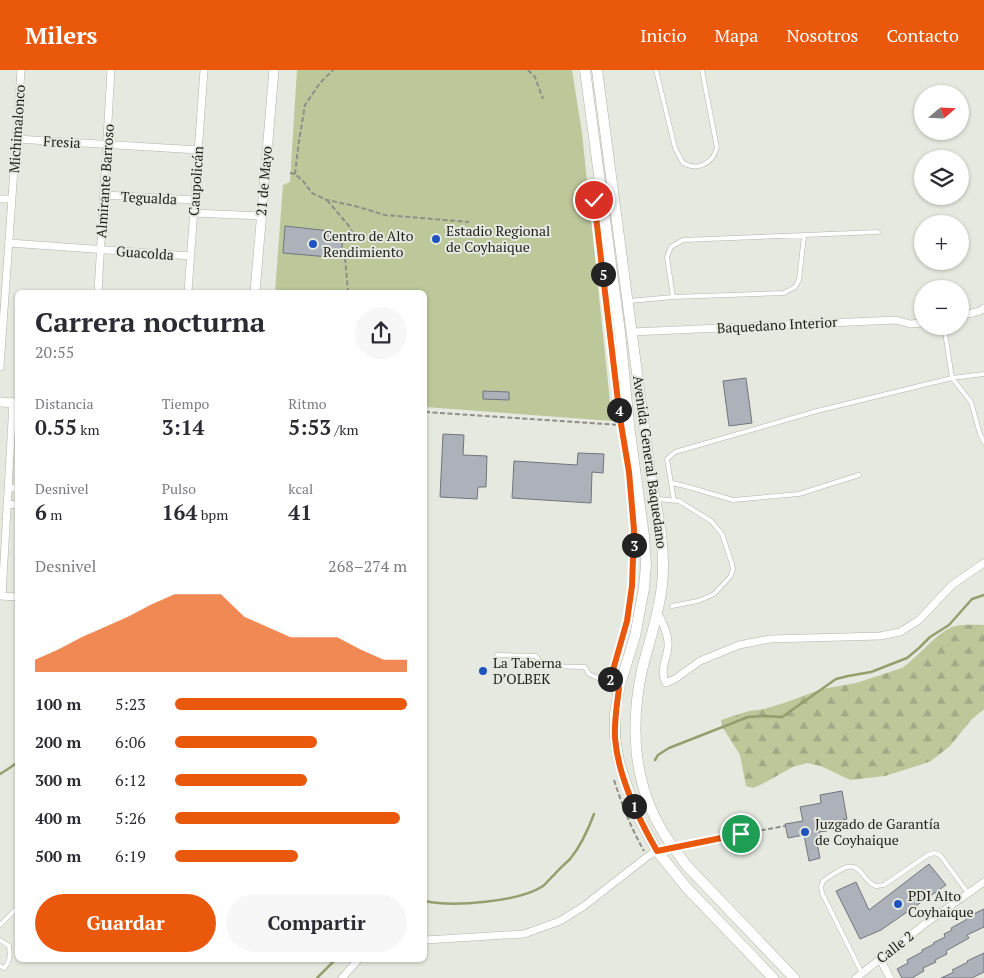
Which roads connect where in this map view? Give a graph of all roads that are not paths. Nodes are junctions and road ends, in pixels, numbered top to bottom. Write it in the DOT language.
graph roads {
  1 [pos="21,70"];
  2 [pos="112,70"];
  3 [pos="204,70"];
  4 [pos="274,70"];
  5 [pos="585,70"];
  6 [pos="597,70"];
  7 [pos="656,70"];
  8 [pos="702,70"];
  9 [pos="16,139"];
  10 [pos="107,144"];
  11 [pos="198,150"];
  12 [pos="104,195"];
  13 [pos="0,199"];
  14 [pos="12,199"];
  15 [pos="195,200"];
  16 [pos="194,213"];
  17 [pos="261,216"];
  18 [pos="878,232"];
  19 [pos="804,236"];
  20 [pos="9,243"];
  21 [pos="100,250"];
  22 [pos="191,256"];
  23 [pos="98,290"];
  24 [pos="188,290"];
  25 [pos="255,290"];
  26 [pos="673,297"];
  27 [pos="628,301"];
  28 [pos="984,308"];
  29 [pos="969,314"];
  30 [pos="914,324"];
  31 [pos="632,332"];
  32 [pos="945,335"];
  33 [pos="0,367"];
  34 [pos="984,374"];
  35 [pos="952,378"];
  36 [pos="0,402"];
  37 [pos="15,403"];
  38 [pos="984,442"];
  39 [pos="859,476"];
  40 [pos="672,483"];
  41 [pos="8,488"];
  42 [pos="15,488"];
  43 [pos="655,498"];
  44 [pos="674,501"];
  45 [pos="7,504"];
  46 [pos="15,505"];
  47 [pos="3,526"];
  48 [pos="984,563"];
  49 [pos="1,596"];
  50 [pos="15,597"];
  51 [pos="672,606"];
  52 [pos="657,612"];
  53 [pos="497,655"];
  54 [pos="619,688"];
  55 [pos="741,834"];
  56 [pos="673,848"];
  57 [pos="652,854"];
  58 [pos="984,882"];
  59 [pos="968,893"];
  60 [pos="15,910"];
  61 [pos="0,924"];
  62 [pos="0,940"];
  63 [pos="427,940"];
  64 [pos="880,959"];
  65 [pos="356,962"];
  66 [pos="0,966"];
  67 [pos="862,973"];
  68 [pos="342,978"];
  69 [pos="773,978"];
  70 [pos="794,978"];
  71 [pos="856,978"];
  72 [pos="890,978"];
  1 -- 9 [label="street, Michimalonco"];
  2 -- 10 [label="street, Almirante Barroso"];
  3 -- 11 [label="street, Caupolicán"];
  4 -- 17 [label="street, 21 de Mayo"];
  5 -- 54 [label="main road, Avenida General Baquedano"];
  6 -- 27 [label="main road, Avenida General Baquedano"];
  7 -- 8 [label="lane"];
  9 -- 10 [label="street, Fresia"];
  9 -- 14 [label="street, Michimalonco"];
  10 -- 11 [label="street, Fresia"];
  10 -- 12 [label="street, Almirante Barroso"];
  11 -- 15 [label="street, Caupolicán"];
  12 -- 15 [label="street, Tegualda"];
  12 -- 21 [label="street, Almirante Barroso"];
  13 -- 14 [label="street"];
  14 -- 20 [label="street, Michimalonco"];
  15 -- 16 [label="street, Caupolicán"];
  16 -- 17 [label="street, Tegualda"];
  16 -- 22 [label="street, Caupolicán"];
  17 -- 25 [label="street, 21 de Mayo"];
  18 -- 19 [label="lane"];
  19 -- 26 [label="lane"];
  19 -- 26 [label="lane"];
  20 -- 21 [label="street, Guacolda"];
  20 -- 33 [label="street, Michimalonco"];
  21 -- 22 [label="street, Guacolda"];
  21 -- 23 [label="street, Almirante Barroso"];
  22 -- 24 [label="street, Caupolicán"];
  26 -- 27 [label="lane"];
  27 -- 31 [label="main road, Avenida General Baquedano"];
  28 -- 29 [label="street"];
  30 -- 31 [label="street, Baquedano Interior"];
  31 -- 43 [label="main road, Avenida General Baquedano"];
  32 -- 35 [label="lane"];
  34 -- 35 [label="lane"];
  35 -- 38 [label="lane"];
  35 -- 40 [label="lane"];
  36 -- 37 [label="street"];
  37 -- 41 [label="street"];
  39 -- 40 [label="lane"];
  40 -- 44 [label="lane"];
  41 -- 42 [label="street"];
  41 -- 45 [label="street"];
  43 -- 44 [label="lane"];
  43 -- 52 [label="main road, Avenida General Baquedano"];
  44 -- 51 [label="lane"];
  45 -- 46 [label="street"];
  45 -- 47 [label="street"];
  47 -- 49 [label="street"];
  48 -- 52 [label="street"];
  49 -- 50 [label="street"];
  52 -- 56 [label="main road, Avenida General Baquedano"];
  53 -- 54 [label="lane"];
  54 -- 57 [label="main road, Avenida General Baquedano"];
  55 -- 56 [label="lane"];
  56 -- 57 [label="street"];
  56 -- 70 [label="main road, Avenida General Baquedano"];
  57 -- 63 [label="street"];
  57 -- 69 [label="main road, Avenida General Baquedano"];
  58 -- 59 [label="street, Calle 2"];
  59 -- 64 [label="street, Calle 2"];
  59 -- 67 [label="lane"];
  60 -- 61 [label="lane"];
  62 -- 66 [label="lane"];
  64 -- 67 [label="street, Calle 2"];
  64 -- 72 [label="street"];
  65 -- 68 [label="street"];
  67 -- 71 [label="street, Calle 2"];
}
